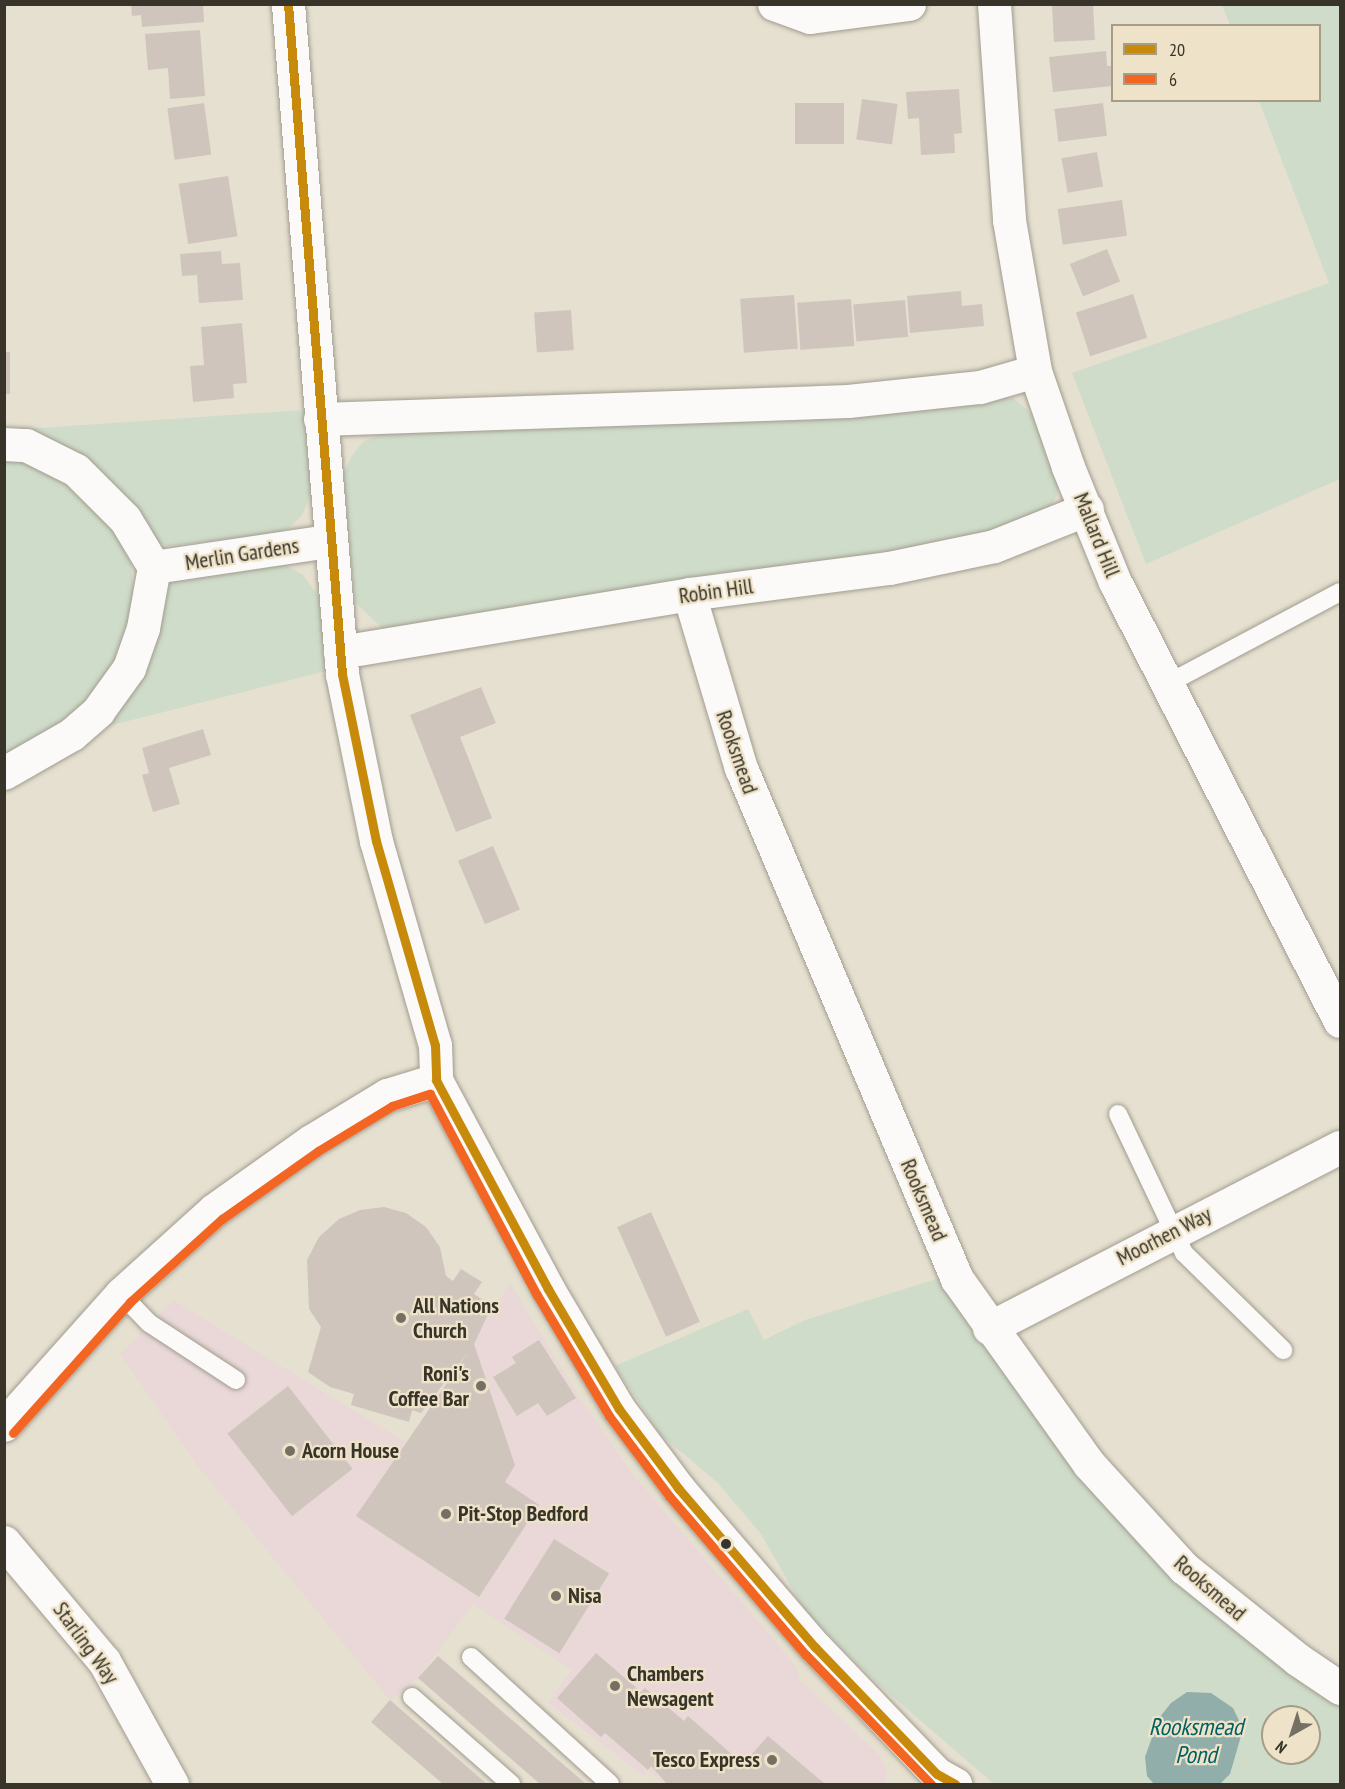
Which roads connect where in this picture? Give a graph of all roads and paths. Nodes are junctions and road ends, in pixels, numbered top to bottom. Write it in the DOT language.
graph roads {
  1 [pos="288,4"];
  2 [pos="774,4"];
  3 [pos="909,4"];
  4 [pos="994,4"];
  5 [pos="1035,371"];
  6 [pos="320,419"];
  7 [pos="4,444"];
  8 [pos="1087,509"];
  9 [pos="329,541"];
  10 [pos="154,567"];
  11 [pos="1341,592"];
  12 [pos="689,594"];
  13 [pos="340,652"];
  14 [pos="1167,684"];
  15 [pos="4,773"];
  16 [pos="1341,1021"];
  17 [pos="436,1080"];
  18 [pos="1118,1113"];
  19 [pos="1341,1147"];
  20 [pos="1172,1232"];
  21 [pos="121,1294"];
  22 [pos="989,1328"];
  23 [pos="1283,1350"];
  24 [pos="236,1380"];
  25 [pos="4,1425"];
  26 [pos="4,1542"];
  27 [pos="471,1657"];
  28 [pos="1341,1688"];
  29 [pos="412,1697"];
  30 [pos="940,1781"];
  31 [pos="172,1785"];
  32 [pos="511,1785"];
  33 [pos="610,1785"];
  1 -- 6 [label="street"];
  2 -- 3 [label="street"];
  4 -- 5 [label="street, Mallard Hill"];
  5 -- 6 [label="street"];
  5 -- 8 [label="street, Mallard Hill"];
  6 -- 9 [label="street"];
  7 -- 10 [label="street, Merlin Gardens"];
  8 -- 12 [label="street, Robin Hill"];
  8 -- 14 [label="street, Mallard Hill"];
  9 -- 10 [label="street, Merlin Gardens"];
  9 -- 13 [label="street"];
  10 -- 15 [label="street, Merlin Gardens"];
  11 -- 14 [label="lane"];
  12 -- 13 [label="street, Robin Hill"];
  12 -- 22 [label="street, Rooksmead"];
  13 -- 17 [label="street"];
  14 -- 16 [label="street, Mallard Hill"];
  17 -- 21 [label="street"];
  17 -- 30 [label="street"];
  18 -- 20 [label="lane"];
  19 -- 20 [label="street, Moorhen Way"];
  20 -- 22 [label="street, Moorhen Way"];
  20 -- 23 [label="lane"];
  21 -- 24 [label="lane"];
  21 -- 25 [label="street"];
  22 -- 28 [label="street, Rooksmead"];
  26 -- 31 [label="street, Starling Way"];
  27 -- 33 [label="lane"];
  29 -- 32 [label="lane"];
}
